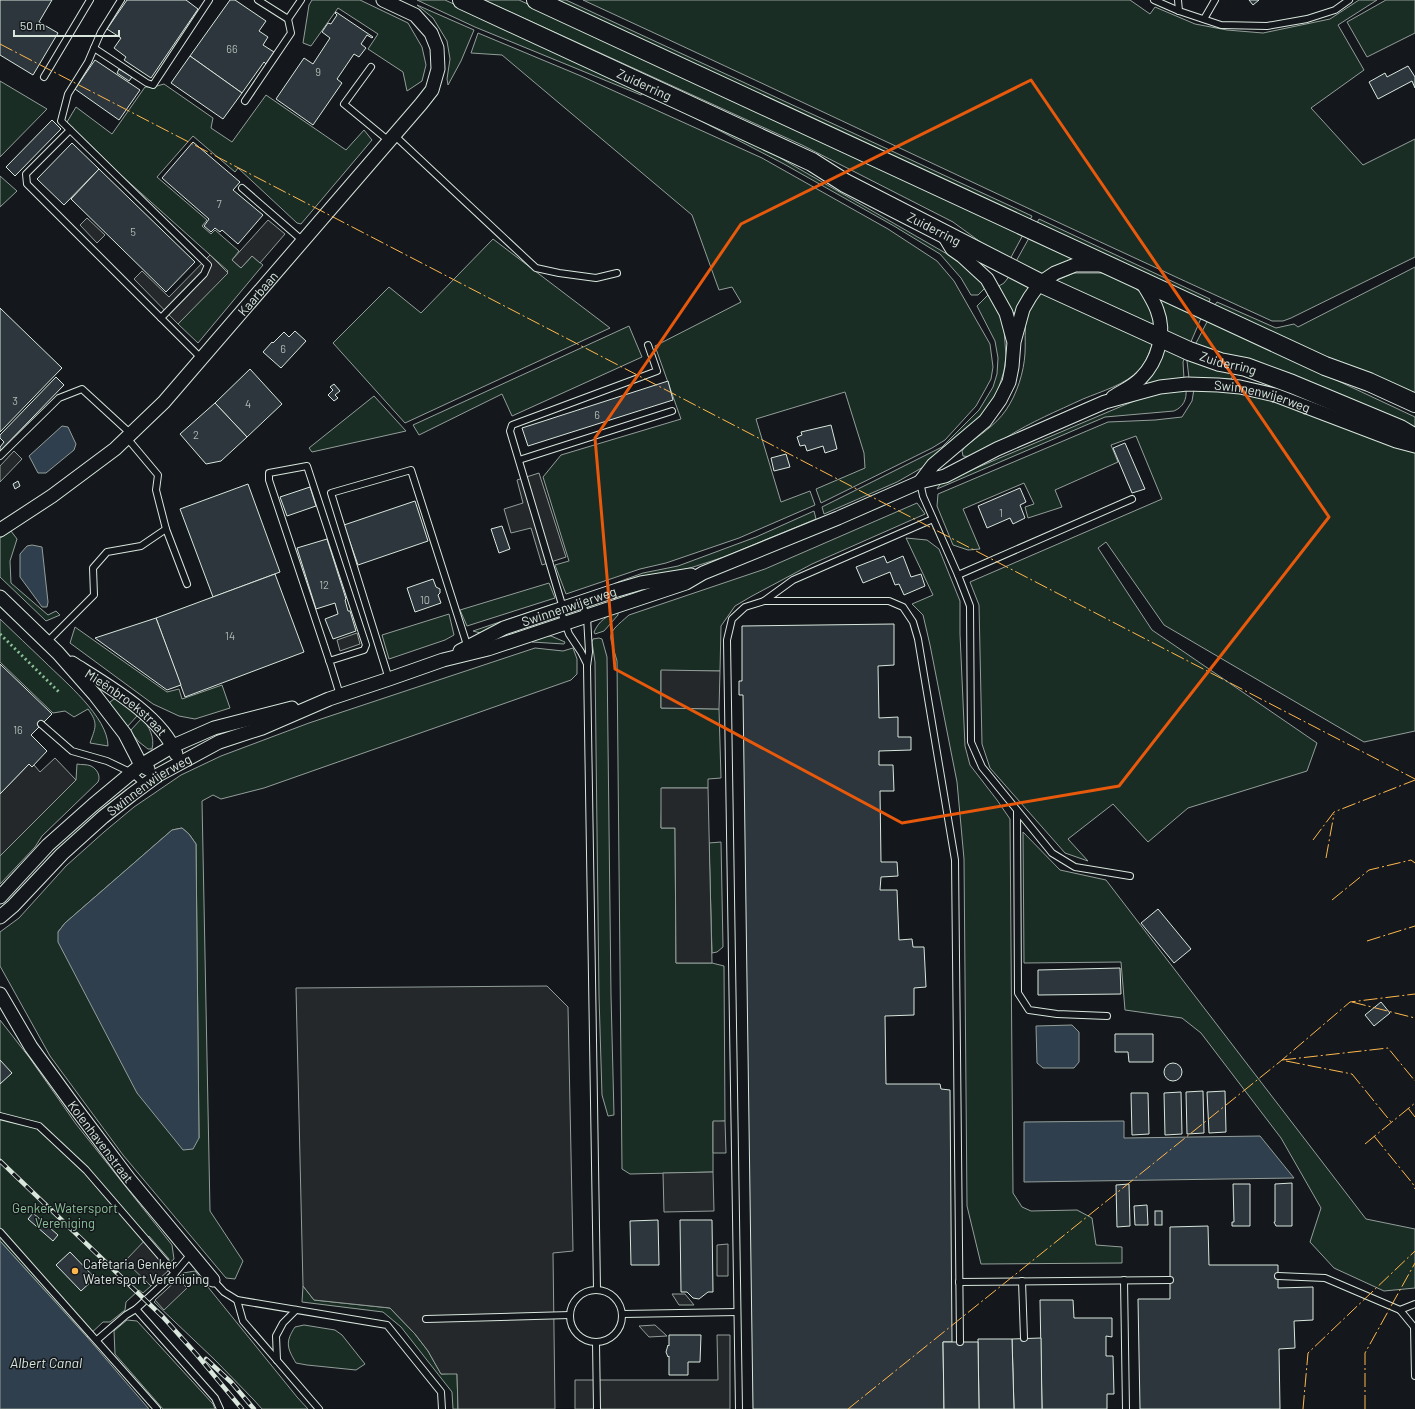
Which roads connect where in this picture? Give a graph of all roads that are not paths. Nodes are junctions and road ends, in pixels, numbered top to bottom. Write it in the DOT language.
graph roads {
  1 [pos="90,0"];
  2 [pos="121,0"];
  3 [pos="209,0"];
  4 [pos="258,0"];
  5 [pos="301,0"];
  6 [pos="383,0"];
  7 [pos="462,0"];
  8 [pos="536,0"];
  9 [pos="1154,0"];
  10 [pos="1178,0"];
  11 [pos="1215,0"];
  12 [pos="1349,0"];
  13 [pos="1179,11"];
  14 [pos="288,19"];
  15 [pos="1204,19"];
  16 [pos="94,48"];
  17 [pos="371,67"];
  18 [pos="44,77"];
  19 [pos="245,101"];
  20 [pos="70,130"];
  21 [pos="392,138"];
  22 [pos="242,188"];
  23 [pos="943,234"];
  24 [pos="303,241"];
  25 [pos="1108,266"];
  26 [pos="617,273"];
  27 [pos="1141,280"];
  28 [pos="1040,284"];
  29 [pos="161,318"];
  30 [pos="1160,338"];
  31 [pos="1014,342"];
  32 [pos="648,345"];
  33 [pos="202,359"];
  34 [pos="1105,402"];
  35 [pos="1415,403"];
  36 [pos="672,411"];
  37 [pos="129,436"];
  38 [pos="1415,438"];
  39 [pos="1415,446"];
  40 [pos="0,456"];
  41 [pos="519,460"];
  42 [pos="920,482"];
  43 [pos="1132,499"];
  44 [pos="933,519"];
  45 [pos="166,529"];
  46 [pos="0,530"];
  47 [pos="703,572"];
  48 [pos="958,575"];
  49 [pos="187,584"];
  50 [pos="0,597"];
  51 [pos="764,601"];
  52 [pos="581,602"];
  53 [pos="561,608"];
  54 [pos="587,617"];
  55 [pos="565,624"];
  56 [pos="47,642"];
  57 [pos="468,651"];
  58 [pos="58,653"];
  59 [pos="329,661"];
  60 [pos="587,666"];
  61 [pos="389,679"];
  62 [pos="335,697"];
  63 [pos="41,724"];
  64 [pos="173,746"];
  65 [pos="179,763"];
  66 [pos="137,769"];
  67 [pos="158,775"];
  68 [pos="145,785"];
  69 [pos="1017,811"];
  70 [pos="1130,876"];
  71 [pos="0,897"];
  72 [pos="0,917"];
  73 [pos="0,994"];
  74 [pos="1107,1016"];
  75 [pos="0,1116"];
  76 [pos="0,1232"];
  77 [pos="191,1254"];
  78 [pos="175,1273"];
  79 [pos="1278,1276"];
  80 [pos="213,1280"];
  81 [pos="1124,1280"];
  82 [pos="1170,1280"];
  83 [pos="1022,1281"];
  84 [pos="959,1282"];
  85 [pos="596,1289"];
  86 [pos="237,1300"];
  87 [pos="1415,1304"];
  88 [pos="136,1309"];
  89 [pos="296,1310"];
  90 [pos="1400,1310"];
  91 [pos="737,1312"];
  92 [pos="623,1314"];
  93 [pos="570,1315"];
  94 [pos="426,1319"];
  95 [pos="1024,1338"];
  96 [pos="97,1340"];
  97 [pos="596,1342"];
  98 [pos="960,1342"];
  99 [pos="277,1360"];
  100 [pos="1415,1376"];
  101 [pos="157,1409"];
  102 [pos="220,1409"];
  103 [pos="319,1409"];
  104 [pos="442,1409"];
  105 [pos="597,1409"];
  106 [pos="738,1409"];
  107 [pos="1126,1409"];
  1 -- 18 [label="lane"];
  2 -- 16 [label="lane"];
  3 -- 16 [label="lane"];
  4 -- 14 [label="lane"];
  5 -- 14 [label="lane"];
  6 -- 21 [label="street, Kaarbaan"];
  7 -- 23 [label="main road, Zuiderring"];
  8 -- 25 [label="main road"];
  9 -- 13 [label="lane"];
  10 -- 13 [label="lane"];
  11 -- 15 [label="lane"];
  12 -- 15 [label="lane"];
  13 -- 15 [label="lane"];
  14 -- 19 [label="lane"];
  16 -- 20 [label="lane"];
  17 -- 21 [label="lane"];
  20 -- 29 [label="lane"];
  20 -- 29 [label="lane"];
  21 -- 24 [label="street, Kaarbaan"];
  21 -- 26 [label="lane"];
  22 -- 24 [label="lane"];
  23 -- 28 [label="main road, Zuiderring"];
  23 -- 31 [label="street, Swinnenwijerweg"];
  24 -- 33 [label="street, Kaarbaan"];
  25 -- 27 [label="main road"];
  25 -- 28 [label="street, Swinnenwijerweg"];
  27 -- 30 [label="street, Swinnenwijerweg"];
  27 -- 35 [label="main road"];
  28 -- 30 [label="main road, Zuiderring"];
  28 -- 31 [label="street, Swinnenwijerweg"];
  29 -- 33 [label="lane"];
  30 -- 34 [label="street, Swinnenwijerweg"];
  30 -- 38 [label="main road, Zuiderring"];
  31 -- 42 [label="street, Swinnenwijerweg"];
  32 -- 41 [label="lane"];
  33 -- 37 [label="street, Kaarbaan"];
  34 -- 39 [label="street, Swinnenwijerweg"];
  34 -- 42 [label="street, Swinnenwijerweg"];
  36 -- 41 [label="lane"];
  37 -- 40 [label="lane"];
  37 -- 45 [label="lane"];
  37 -- 46 [label="street, Kaarbaan"];
  41 -- 53 [label="lane"];
  42 -- 44 [label="lane"];
  42 -- 47 [label="street, Swinnenwijerweg"];
  43 -- 48 [label="lane"];
  44 -- 48 [label="lane"];
  44 -- 51 [label="lane"];
  45 -- 49 [label="lane"];
  45 -- 56 [label="lane"];
  47 -- 52 [label="street, Swinnenwijerweg"];
  47 -- 54 [label="street, Swinnenwijerweg"];
  48 -- 69 [label="lane"];
  50 -- 56 [label="street, Mieënbroekstraat"];
  51 -- 84 [label="lane"];
  51 -- 91 [label="lane"];
  52 -- 53 [label="street, Swinnenwijerweg"];
  52 -- 54 [label="lane"];
  53 -- 55 [label="lane"];
  53 -- 57 [label="street, Swinnenwijerweg"];
  54 -- 55 [label="street, Swinnenwijerweg"];
  54 -- 60 [label="lane"];
  55 -- 57 [label="street, Swinnenwijerweg"];
  55 -- 60 [label="lane"];
  56 -- 58 [label="street, Mieënbroekstraat"];
  57 -- 61 [label="street, Swinnenwijerweg"];
  57 -- 61 [label="lane"];
  58 -- 64 [label="street, Mieënbroekstraat"];
  58 -- 66 [label="street, Mieënbroekstraat"];
  59 -- 59 [label="lane"];
  59 -- 62 [label="lane"];
  60 -- 85 [label="lane"];
  61 -- 62 [label="street, Swinnenwijerweg"];
  62 -- 64 [label="street, Swinnenwijerweg"];
  62 -- 65 [label="street, Swinnenwijerweg"];
  63 -- 66 [label="lane"];
  64 -- 65 [label="street, Mieënbroekstraat"];
  64 -- 66 [label="street, Swinnenwijerweg"];
  65 -- 67 [label="street, Swinnenwijerweg"];
  66 -- 67 [label="street"];
  66 -- 68 [label="lane"];
  66 -- 71 [label="street, Swinnenwijerweg"];
  67 -- 68 [label="street, Swinnenwijerweg"];
  68 -- 72 [label="street, Swinnenwijerweg"];
  69 -- 70 [label="lane"];
  69 -- 74 [label="lane"];
  73 -- 77 [label="street, Kolenhavenstraat"];
  75 -- 78 [label="lane"];
  76 -- 96 [label="lane"];
  77 -- 78 [label="lane"];
  77 -- 80 [label="street, Kolenhavenstraat"];
  78 -- 88 [label="lane"];
  79 -- 90 [label="lane"];
  80 -- 86 [label="lane"];
  81 -- 82 [label="lane"];
  81 -- 83 [label="lane"];
  81 -- 107 [label="lane"];
  83 -- 84 [label="lane"];
  83 -- 95 [label="lane"];
  84 -- 98 [label="lane"];
  85 -- 92 [label="lane"];
  85 -- 93 [label="lane"];
  86 -- 89 [label="lane"];
  86 -- 99 [label="lane"];
  87 -- 90 [label="lane"];
  88 -- 96 [label="lane"];
  88 -- 102 [label="lane"];
  89 -- 99 [label="lane"];
  89 -- 104 [label="lane"];
  90 -- 100 [label="lane"];
  91 -- 92 [label="lane"];
  91 -- 106 [label="lane"];
  92 -- 97 [label="lane"];
  93 -- 94 [label="lane"];
  93 -- 97 [label="lane"];
  96 -- 101 [label="lane"];
  97 -- 105 [label="lane"];
  99 -- 103 [label="lane"];
}
